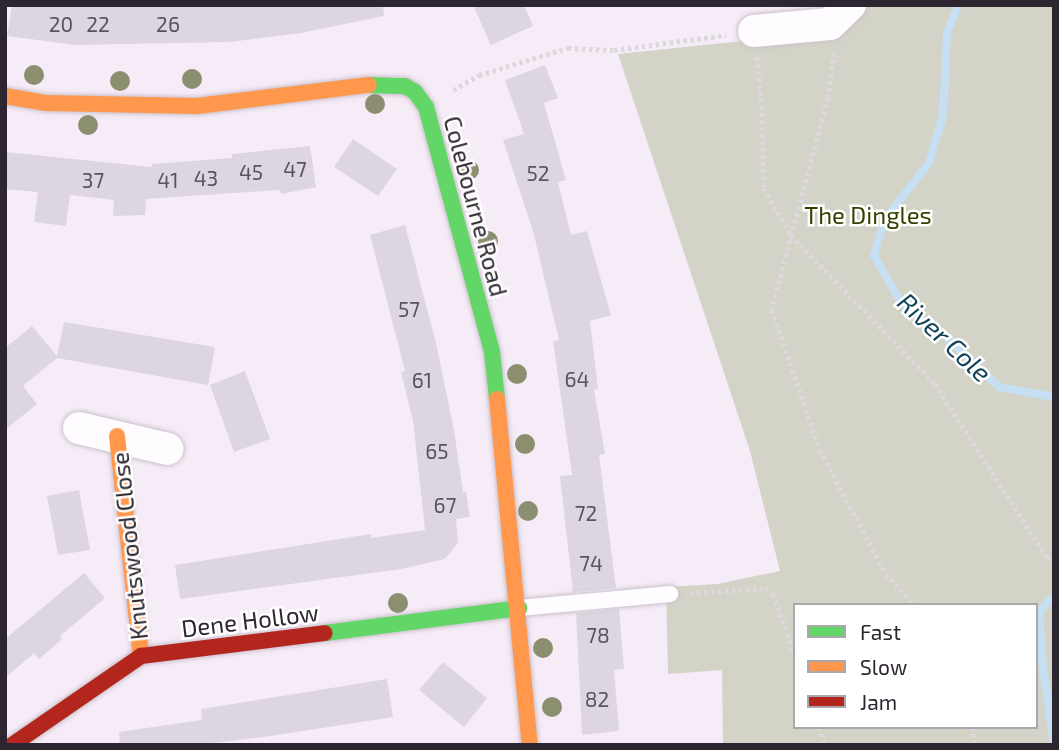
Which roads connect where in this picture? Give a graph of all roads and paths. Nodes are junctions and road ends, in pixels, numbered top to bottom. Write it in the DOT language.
graph roads {
  1 [pos="848,9"];
  2 [pos="754,31"];
  3 [pos="5,96"];
  4 [pos="426,107"];
  5 [pos="791,234"];
  6 [pos="79,428"];
  7 [pos="117,436"];
  8 [pos="168,449"];
  9 [pos="1054,561"];
  10 [pos="670,594"];
  11 [pos="913,603"];
  12 [pos="519,608"];
  13 [pos="793,649"];
  14 [pos="141,656"];
  15 [pos="12,745"];
  16 [pos="530,745"];
  1 -- 2 [label="street"];
  1 -- 5 [label="path"];
  2 -- 4 [label="path"];
  2 -- 5 [label="path"];
  3 -- 4 [label="street, Colebourne Road"];
  4 -- 12 [label="street, Colebourne Road"];
  5 -- 9 [label="path"];
  5 -- 11 [label="path"];
  6 -- 7 [label="street, Knutswood Close"];
  7 -- 8 [label="street, Knutswood Close"];
  7 -- 14 [label="street, Knutswood Close"];
  10 -- 12 [label="lane"];
  10 -- 13 [label="path"];
  12 -- 14 [label="street, Dene Hollow"];
  12 -- 16 [label="street, Colebourne Road"];
  14 -- 15 [label="street, Dene Hollow"];
}
